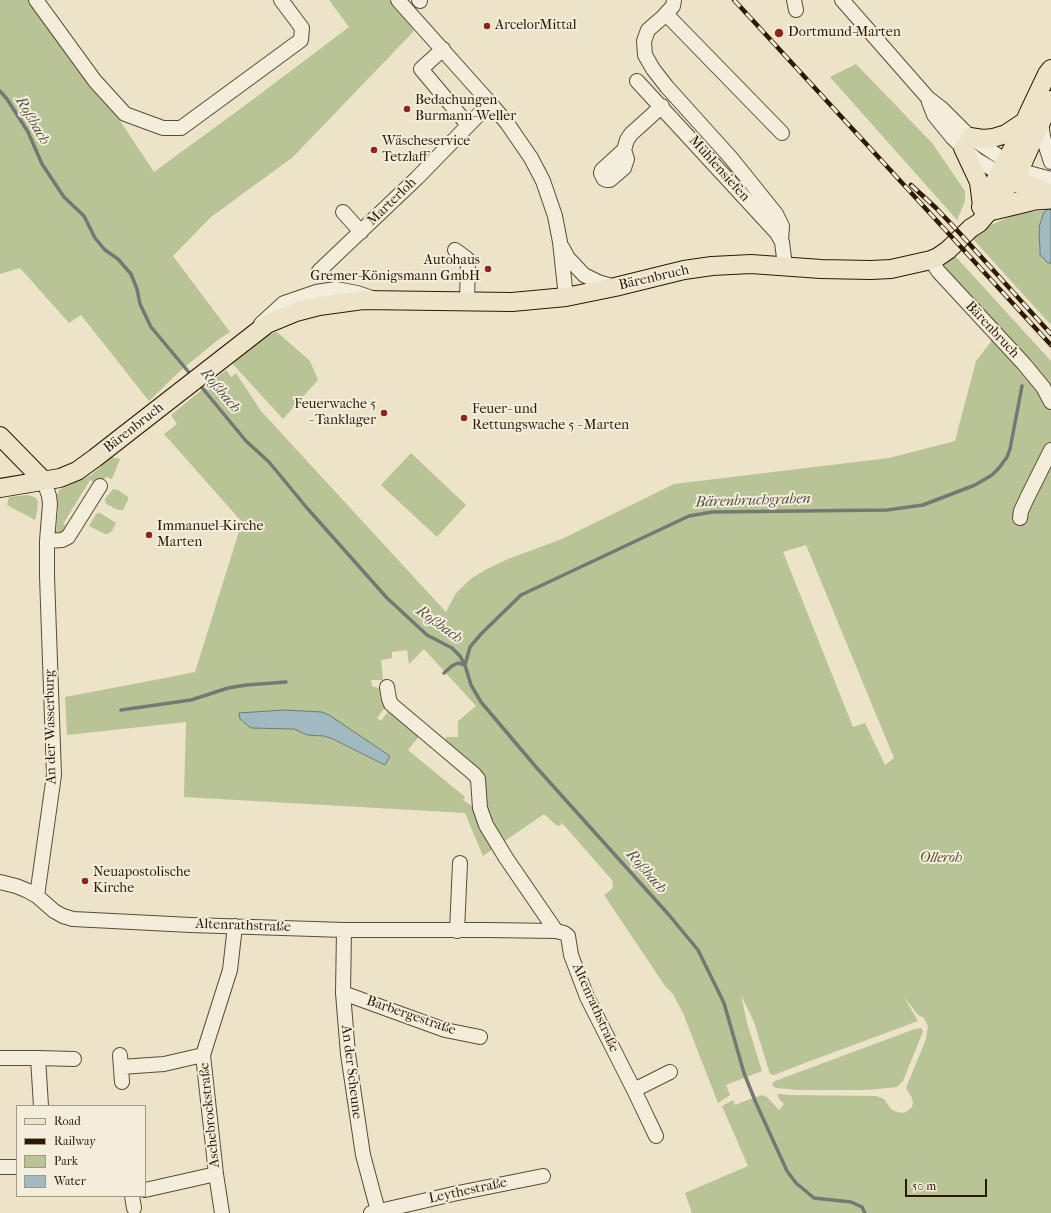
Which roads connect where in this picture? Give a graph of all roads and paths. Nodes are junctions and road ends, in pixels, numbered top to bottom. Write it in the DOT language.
graph roads {
  1 [pos="36,0"];
  2 [pos="281,0"];
  3 [pos="398,0"];
  4 [pos="674,0"];
  5 [pos="842,0"];
  6 [pos="666,14"];
  7 [pos="443,49"];
  8 [pos="1051,69"];
  9 [pos="638,81"];
  10 [pos="1051,100"];
  11 [pos="490,103"];
  12 [pos="662,106"];
  13 [pos="1033,122"];
  14 [pos="468,125"];
  15 [pos="782,133"];
  16 [pos="967,142"];
  17 [pos="624,150"];
  18 [pos="1051,162"];
  19 [pos="1010,171"];
  20 [pos="1051,179"];
  21 [pos="1051,196"];
  22 [pos="985,208"];
  23 [pos="343,212"];
  24 [pos="360,232"];
  25 [pos="781,240"];
  26 [pos="560,242"];
  27 [pos="456,250"];
  28 [pos="931,260"];
  29 [pos="785,266"];
  30 [pos="320,271"];
  31 [pos="615,287"];
  32 [pos="566,297"];
  33 [pos="467,302"];
  34 [pos="1051,402"];
  35 [pos="0,436"];
  36 [pos="1051,450"];
  37 [pos="44,481"];
  38 [pos="100,486"];
  39 [pos="0,488"];
  40 [pos="1020,518"];
  41 [pos="48,541"];
  42 [pos="387,687"];
  43 [pos="460,863"];
  44 [pos="0,882"];
  45 [pos="37,896"];
  46 [pos="236,926"];
  47 [pos="344,930"];
  48 [pos="457,931"];
  49 [pos="556,932"];
  50 [pos="343,993"];
  51 [pos="480,1037"];
  52 [pos="203,1055"];
  53 [pos="0,1058"];
  54 [pos="38,1058"];
  55 [pos="74,1059"];
  56 [pos="670,1072"];
  57 [pos="122,1082"];
  58 [pos="634,1090"];
  59 [pos="41,1105"];
  60 [pos="656,1136"];
  61 [pos="0,1167"];
  62 [pos="16,1167"];
  63 [pos="216,1174"];
  64 [pos="543,1176"];
  65 [pos="146,1190"];
  66 [pos="375,1212"];
  67 [pos="222,1213"];
  1 -- 2 [label="street"];
  3 -- 7 [label="street"];
  4 -- 6 [label="street"];
  5 -- 16 [label="street"];
  6 -- 15 [label="street"];
  6 -- 25 [label="street"];
  7 -- 11 [label="street"];
  7 -- 14 [label="street"];
  8 -- 13 [label="main road, Bärenbruch"];
  9 -- 12 [label="street, Mühlensiefen"];
  10 -- 13 [label="main road, Bärenbruch"];
  11 -- 14 [label="street, Marterloh"];
  11 -- 26 [label="street"];
  12 -- 17 [label="street"];
  12 -- 25 [label="street, Mühlensiefen"];
  13 -- 16 [label="main road"];
  13 -- 18 [label="street"];
  13 -- 19 [label="main road, Bärenbruch"];
  14 -- 24 [label="street, Marterloh"];
  16 -- 19 [label="street"];
  16 -- 22 [label="main road"];
  19 -- 20 [label="street"];
  19 -- 21 [label="highway"];
  19 -- 22 [label="main road, Bärenbruch"];
  21 -- 22 [label="highway"];
  22 -- 28 [label="main road, Bärenbruch"];
  23 -- 24 [label="street, Marterloh"];
  24 -- 30 [label="street, Marterloh"];
  25 -- 29 [label="street, Mühlensiefen"];
  26 -- 31 [label="street"];
  26 -- 32 [label="street"];
  27 -- 33 [label="street"];
  28 -- 29 [label="main road, Bärenbruch"];
  28 -- 34 [label="street, Bärenbruch"];
  29 -- 31 [label="main road, Bärenbruch"];
  31 -- 32 [label="main road, Bärenbruch"];
  32 -- 33 [label="main road, Bärenbruch"];
  33 -- 37 [label="main road, Bärenbruch"];
  35 -- 37 [label="main road"];
  36 -- 40 [label="street"];
  37 -- 39 [label="main road, Bärenbruch"];
  37 -- 41 [label="street, An der Wasserburg"];
  38 -- 41 [label="street"];
  41 -- 45 [label="street, An der Wasserburg"];
  42 -- 49 [label="street"];
  43 -- 48 [label="street"];
  44 -- 45 [label="street"];
  45 -- 46 [label="street, Altenrathstraße"];
  46 -- 47 [label="street, Altenrathstraße"];
  46 -- 52 [label="street, Aschebrockstraße"];
  47 -- 48 [label="street, Altenrathstraße"];
  47 -- 50 [label="street, An der Scheune"];
  48 -- 49 [label="street, Altenrathstraße"];
  49 -- 58 [label="street, Altenrathstraße"];
  50 -- 51 [label="street, Barbergestraße"];
  50 -- 66 [label="street, An der Scheune"];
  52 -- 57 [label="street"];
  52 -- 63 [label="street, Aschebrockstraße"];
  53 -- 54 [label="street"];
  54 -- 55 [label="street"];
  54 -- 59 [label="street"];
  56 -- 58 [label="street"];
  58 -- 60 [label="street, Altenrathstraße"];
  61 -- 62 [label="street"];
  63 -- 65 [label="street"];
  63 -- 67 [label="street, Aschebrockstraße"];
  64 -- 66 [label="street, Leythestraße"];
}
